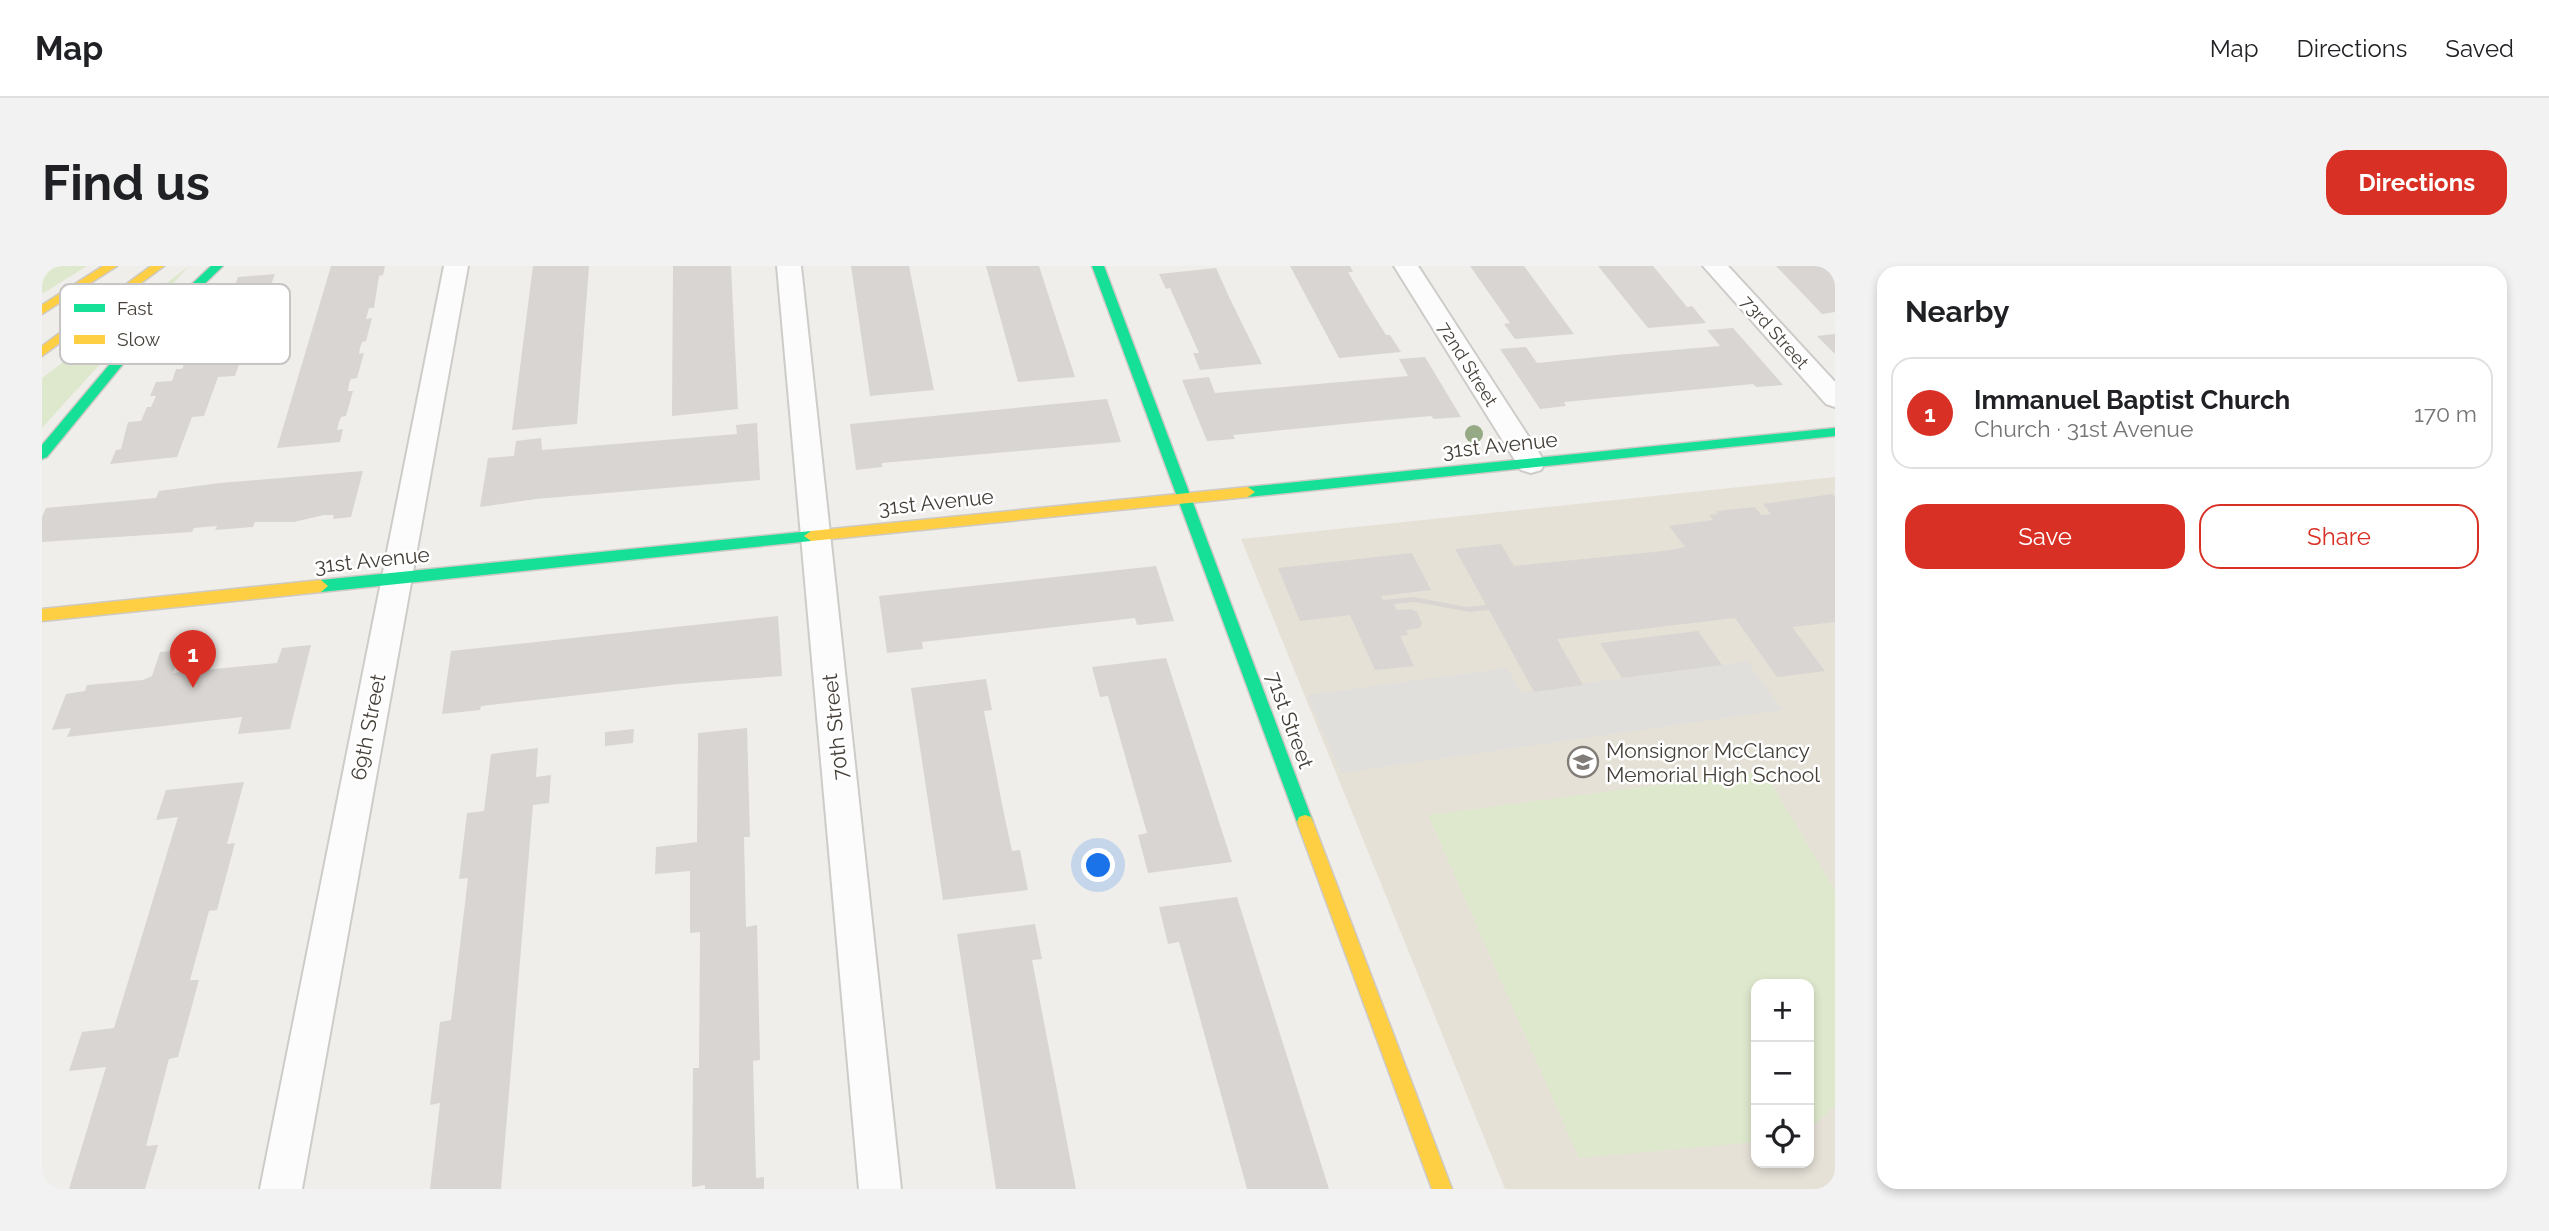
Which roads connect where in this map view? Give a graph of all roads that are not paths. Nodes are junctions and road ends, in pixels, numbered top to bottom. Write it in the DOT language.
graph roads {
  1 [pos="111,266"];
  2 [pos="158,266"];
  3 [pos="217,266"];
  4 [pos="456,266"];
  5 [pos="789,266"];
  6 [pos="1098,266"];
  7 [pos="1406,266"];
  8 [pos="1716,266"];
  9 [pos="83,284"];
  10 [pos="134,284"];
  11 [pos="197,284"];
  12 [pos="60,299"];
  13 [pos="42,310"];
  14 [pos="60,339"];
  15 [pos="42,352"];
  16 [pos="115,364"];
  17 [pos="1835,398"];
  18 [pos="1835,432"];
  19 [pos="42,454"];
  20 [pos="1531,463"];
  21 [pos="1184,498"];
  22 [pos="816,536"];
  23 [pos="396,578"];
  24 [pos="42,615"];
  25 [pos="281,1189"];
  26 [pos="880,1189"];
  27 [pos="1442,1189"];
  1 -- 9 [label="main road"];
  2 -- 10 [label="main road"];
  3 -- 11 [label="main road"];
  4 -- 23 [label="street, 69th Street"];
  5 -- 22 [label="street, 70th Street"];
  6 -- 21 [label="main road, 71st Street"];
  7 -- 20 [label="street, 72nd Street"];
  8 -- 17 [label="street, 73rd Street"];
  12 -- 13 [label="main road"];
  14 -- 15 [label="main road"];
  16 -- 19 [label="main road"];
  18 -- 20 [label="main road, 31st Avenue"];
  20 -- 21 [label="main road, 31st Avenue"];
  21 -- 22 [label="main road, 31st Avenue"];
  21 -- 27 [label="main road, 71st Street"];
  22 -- 23 [label="main road, 31st Avenue"];
  22 -- 26 [label="street, 70th Street"];
  23 -- 24 [label="main road, 31st Avenue"];
  23 -- 25 [label="street, 69th Street"];
}
